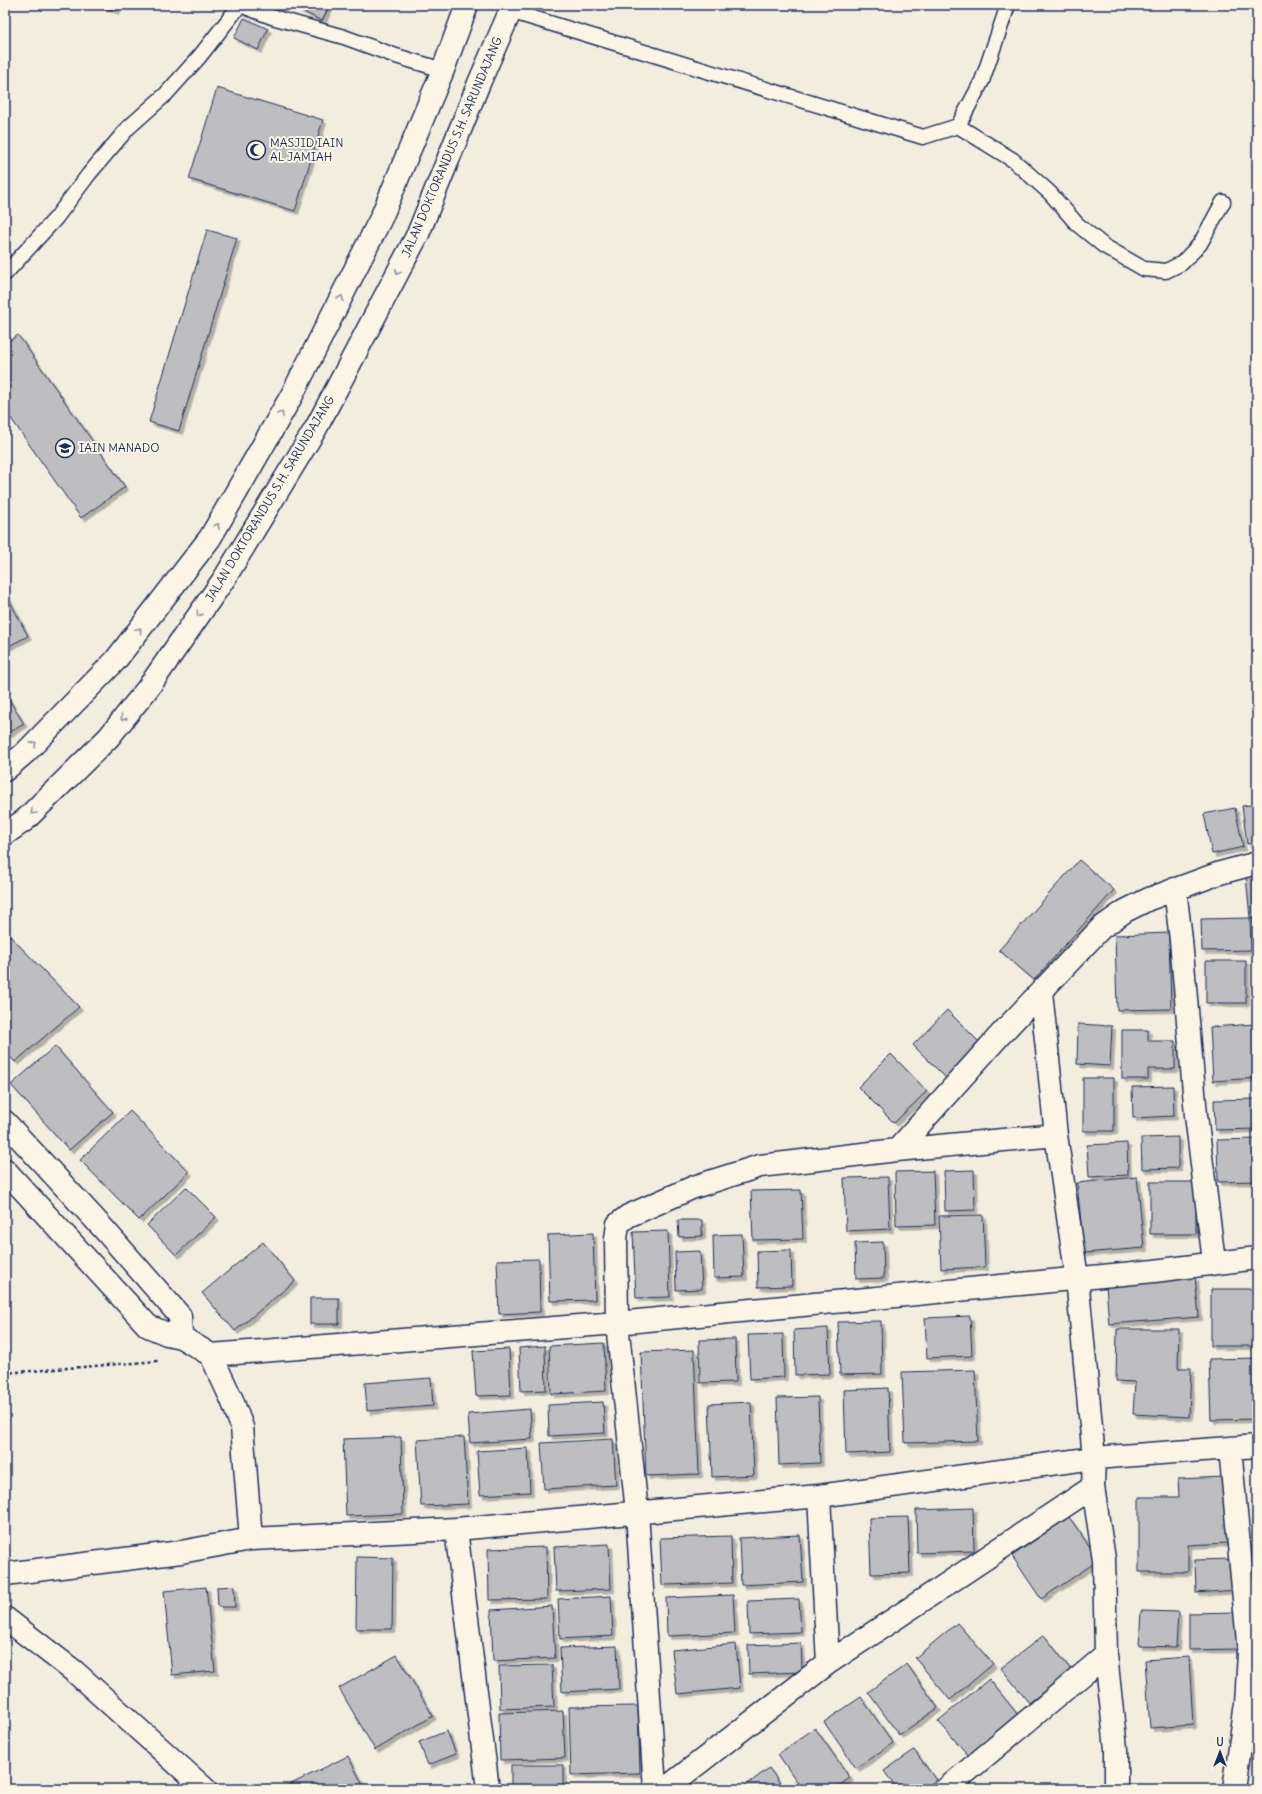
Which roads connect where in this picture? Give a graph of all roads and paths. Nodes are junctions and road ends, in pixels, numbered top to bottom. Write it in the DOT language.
graph roads {
  1 [pos="240,5"];
  2 [pos="467,5"];
  3 [pos="1008,5"];
  4 [pos="511,8"];
  5 [pos="442,70"];
  6 [pos="958,126"];
  7 [pos="1223,202"];
  8 [pos="6,271"];
  9 [pos="5,770"];
  10 [pos="5,834"];
  11 [pos="1257,863"];
  12 [pos="1175,889"];
  13 [pos="1042,992"];
  14 [pos="5,1122"];
  15 [pos="1056,1135"];
  16 [pos="898,1150"];
  17 [pos="5,1170"];
  18 [pos="1257,1258"];
  19 [pos="1214,1262"];
  20 [pos="1077,1278"];
  21 [pos="617,1323"];
  22 [pos="181,1337"];
  23 [pos="211,1355"];
  24 [pos="160,1361"];
  25 [pos="5,1373"];
  26 [pos="1257,1446"];
  27 [pos="1230,1448"];
  28 [pos="1094,1458"];
  29 [pos="1093,1487"];
  30 [pos="820,1496"];
  31 [pos="637,1512"];
  32 [pos="456,1529"];
  33 [pos="251,1540"];
  34 [pos="5,1574"];
  35 [pos="5,1618"];
  36 [pos="1106,1656"];
  37 [pos="828,1663"];
  38 [pos="205,1789"];
  39 [pos="488,1789"];
  40 [pos="655,1789"];
  41 [pos="665,1789"];
  42 [pos="946,1789"];
  43 [pos="1116,1789"];
  44 [pos="1234,1789"];
  1 -- 5 [label="lane"];
  1 -- 8 [label="lane"];
  2 -- 5 [label="main road"];
  3 -- 6 [label="lane"];
  4 -- 6 [label="lane"];
  4 -- 10 [label="main road, JALAN DOKTORANDUS S.H. SARUNDAJANG, one-way"];
  9 -- 5 [label="main road, one-way"];
  6 -- 7 [label="lane"];
  11 -- 12 [label="main road"];
  12 -- 13 [label="main road"];
  12 -- 19 [label="main road"];
  13 -- 15 [label="main road"];
  13 -- 16 [label="main road"];
  14 -- 22 [label="main road"];
  15 -- 16 [label="main road"];
  15 -- 20 [label="main road"];
  16 -- 21 [label="main road"];
  17 -- 22 [label="main road"];
  18 -- 19 [label="main road"];
  19 -- 20 [label="main road"];
  20 -- 21 [label="main road"];
  20 -- 28 [label="main road"];
  21 -- 23 [label="main road"];
  21 -- 31 [label="main road"];
  22 -- 23 [label="main road"];
  23 -- 33 [label="main road"];
  24 -- 25 [label="path"];
  26 -- 27 [label="main road"];
  27 -- 28 [label="main road"];
  27 -- 44 [label="main road"];
  28 -- 29 [label="main road"];
  28 -- 30 [label="main road"];
  29 -- 36 [label="main road"];
  29 -- 37 [label="main road"];
  30 -- 31 [label="main road"];
  30 -- 37 [label="main road"];
  31 -- 32 [label="main road"];
  31 -- 40 [label="main road"];
  32 -- 33 [label="main road"];
  32 -- 39 [label="main road"];
  33 -- 34 [label="main road"];
  35 -- 38 [label="main road"];
  36 -- 42 [label="main road"];
  36 -- 43 [label="main road"];
  37 -- 41 [label="main road"];
}
